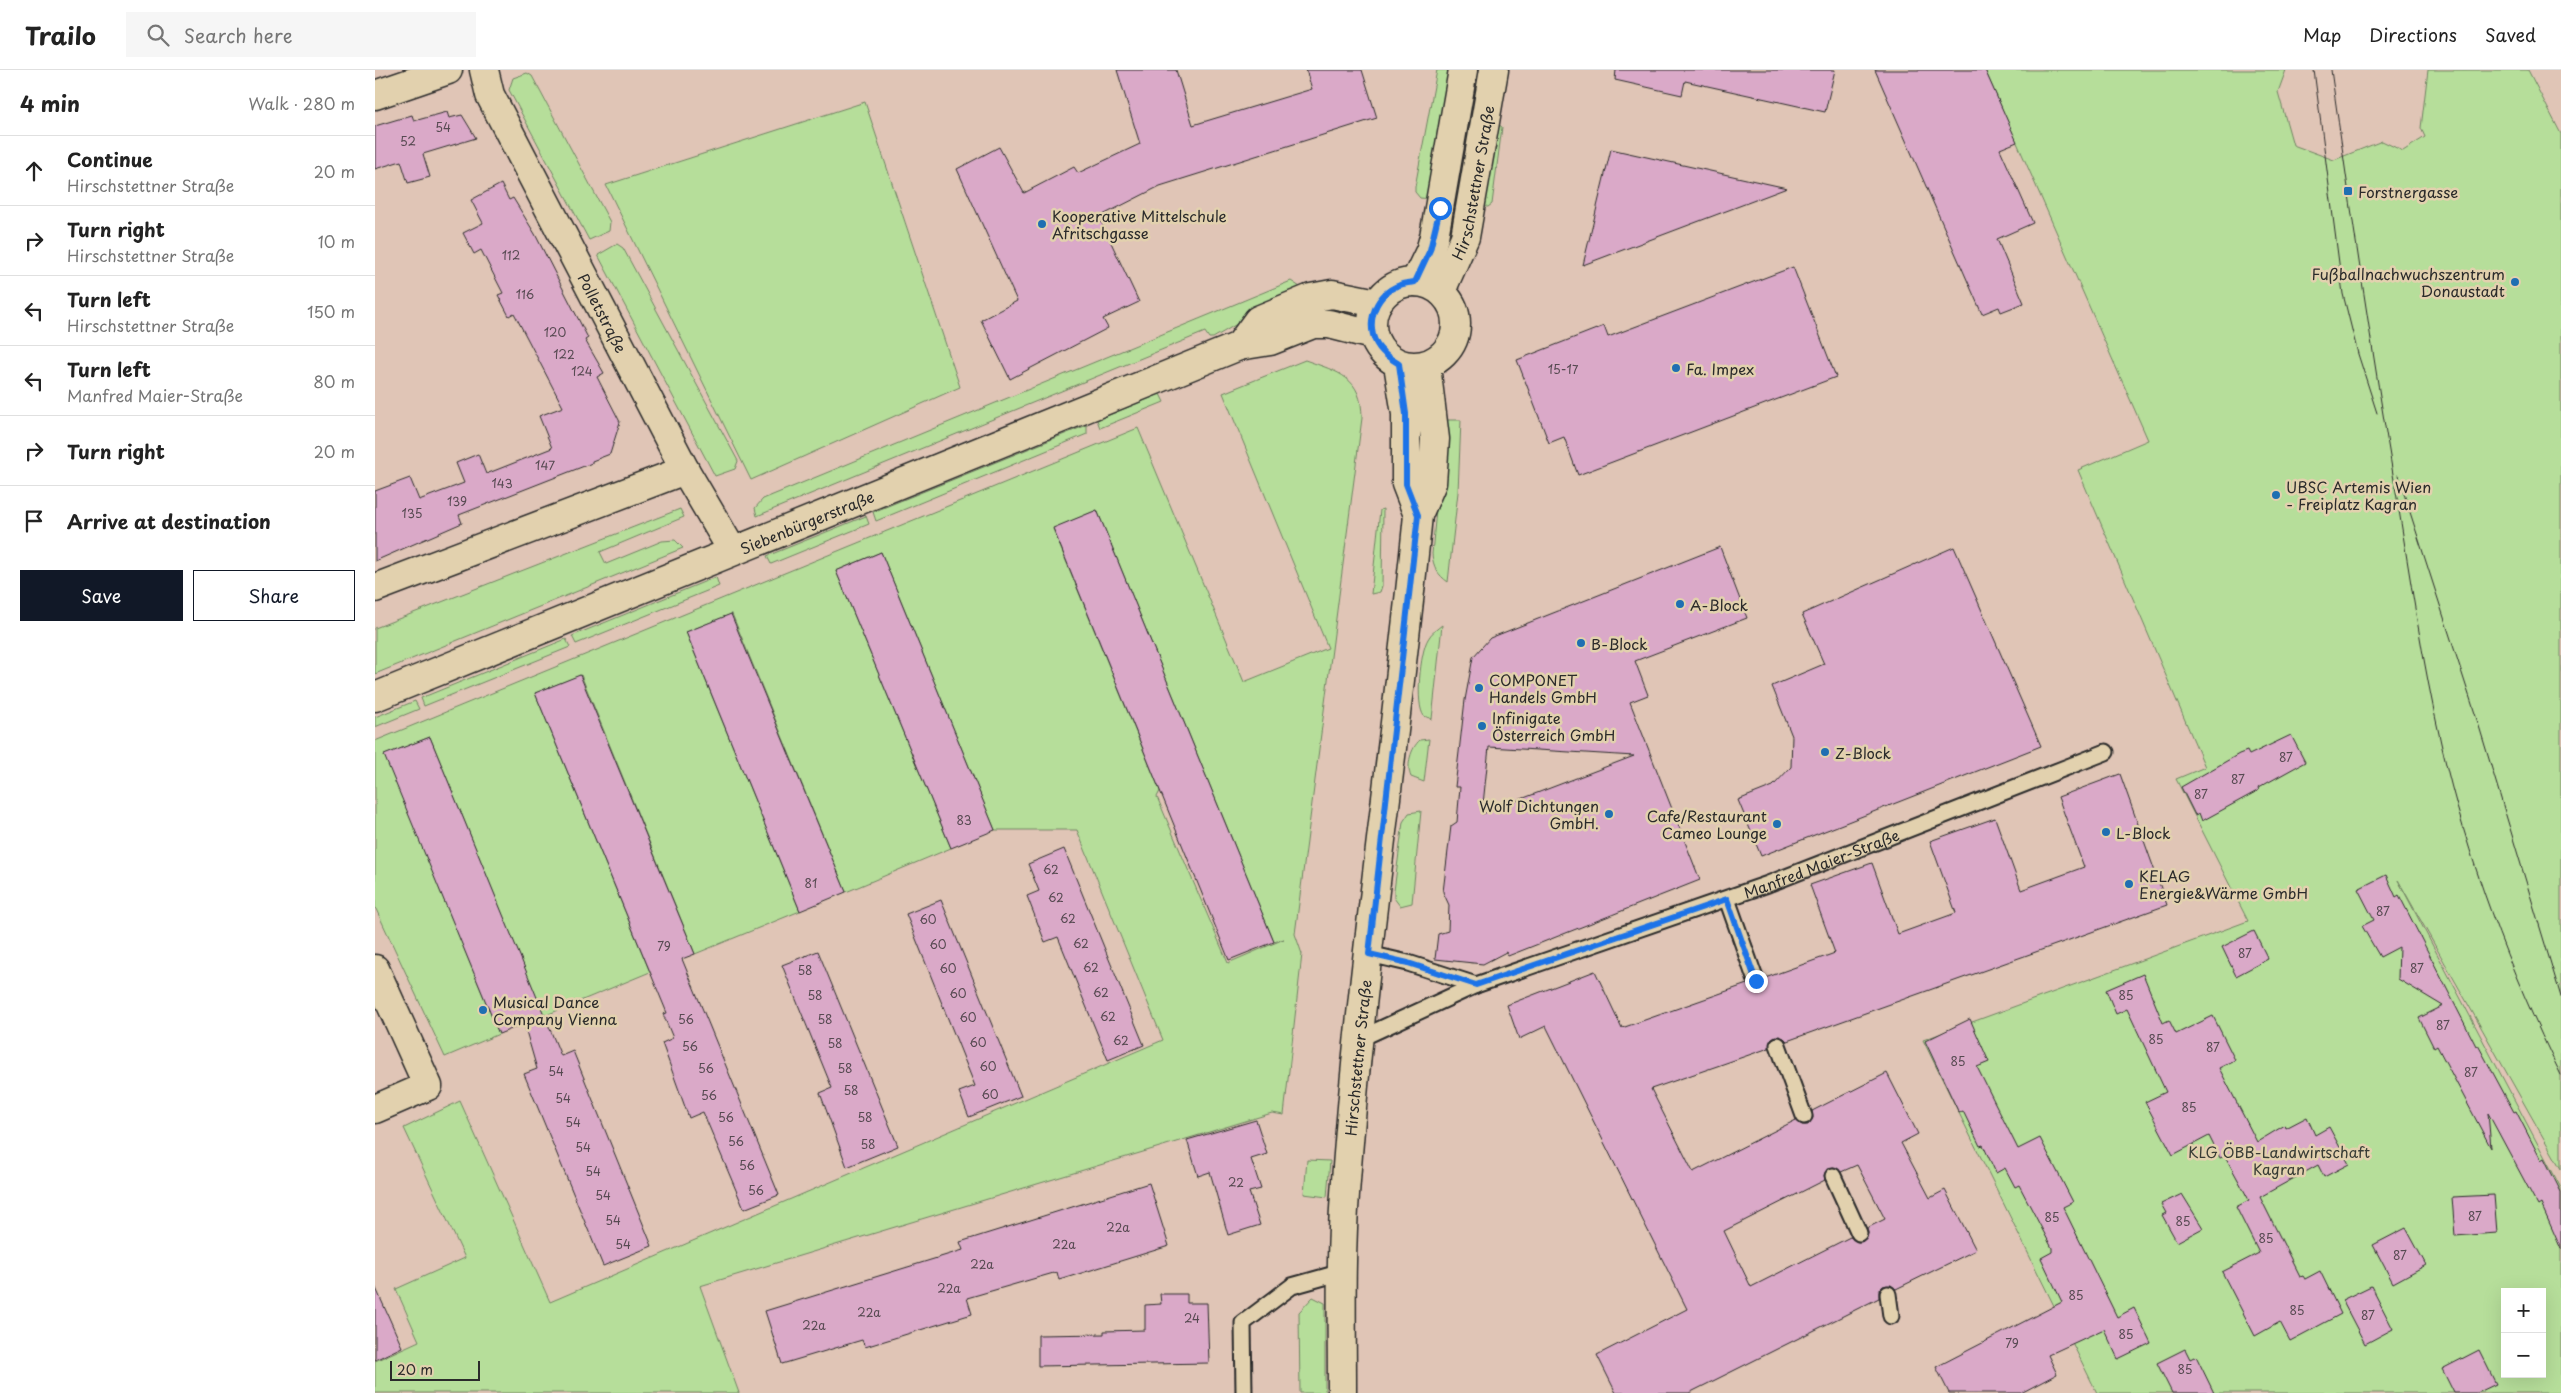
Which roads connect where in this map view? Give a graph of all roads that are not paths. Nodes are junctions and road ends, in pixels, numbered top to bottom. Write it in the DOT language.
graph roads {
  1 [pos="448,70"];
  2 [pos="484,70"];
  3 [pos="1462,75"];
  4 [pos="1492,78"];
  5 [pos="375,95"];
  6 [pos="1415,282"];
  7 [pos="1441,291"];
  8 [pos="1377,303"];
  9 [pos="1372,335"];
  10 [pos="1239,346"];
  11 [pos="1399,364"];
  12 [pos="1426,366"];
  13 [pos="685,470"];
  14 [pos="1418,515"];
  15 [pos="732,550"];
  16 [pos="375,588"];
  17 [pos="375,697"];
  18 [pos="2106,752"];
  19 [pos="1727,899"];
  20 [pos="1369,954"];
  21 [pos="375,969"];
  22 [pos="1756,981"];
  23 [pos="1476,985"];
  24 [pos="1359,1039"];
  25 [pos="1778,1044"];
  26 [pos="375,1109"];
  27 [pos="1804,1116"];
  28 [pos="1833,1176"];
  29 [pos="1859,1233"];
  30 [pos="1342,1272"];
  31 [pos="1888,1294"];
  32 [pos="1891,1316"];
  33 [pos="1244,1393"];
  34 [pos="1342,1393"];
  1 -- 5 [label="street"];
  2 -- 13 [label="street, Polletstraße"];
  3 -- 4 [label="lane"];
  3 -- 6 [label="street, Hirschstettner Straße"];
  4 -- 7 [label="street, Hirschstettner Straße"];
  6 -- 7 [label="street"];
  6 -- 8 [label="street"];
  7 -- 12 [label="street"];
  8 -- 9 [label="street"];
  8 -- 10 [label="street"];
  9 -- 10 [label="street, Siebenbürgerstraße"];
  9 -- 11 [label="street"];
  10 -- 15 [label="street, Siebenbürgerstraße"];
  11 -- 12 [label="street"];
  11 -- 14 [label="street, Hirschstettner Straße"];
  12 -- 14 [label="street, Hirschstettner Straße"];
  13 -- 15 [label="street, Polletstraße"];
  13 -- 16 [label="street"];
  14 -- 20 [label="street, Hirschstettner Straße"];
  15 -- 17 [label="street, Siebenbürgerstraße"];
  18 -- 19 [label="lane, Manfred Maier-Straße"];
  19 -- 22 [label="lane"];
  19 -- 23 [label="lane, Manfred Maier-Straße"];
  20 -- 23 [label="lane"];
  20 -- 24 [label="street, Hirschstettner Straße"];
  21 -- 26 [label="street"];
  23 -- 24 [label="lane, Manfred Maier-Straße"];
  24 -- 30 [label="street, Hirschstettner Straße"];
  25 -- 27 [label="lane"];
  28 -- 29 [label="lane"];
  30 -- 33 [label="lane"];
  30 -- 34 [label="street, Hirschstettner Straße"];
  31 -- 32 [label="lane"];
}
